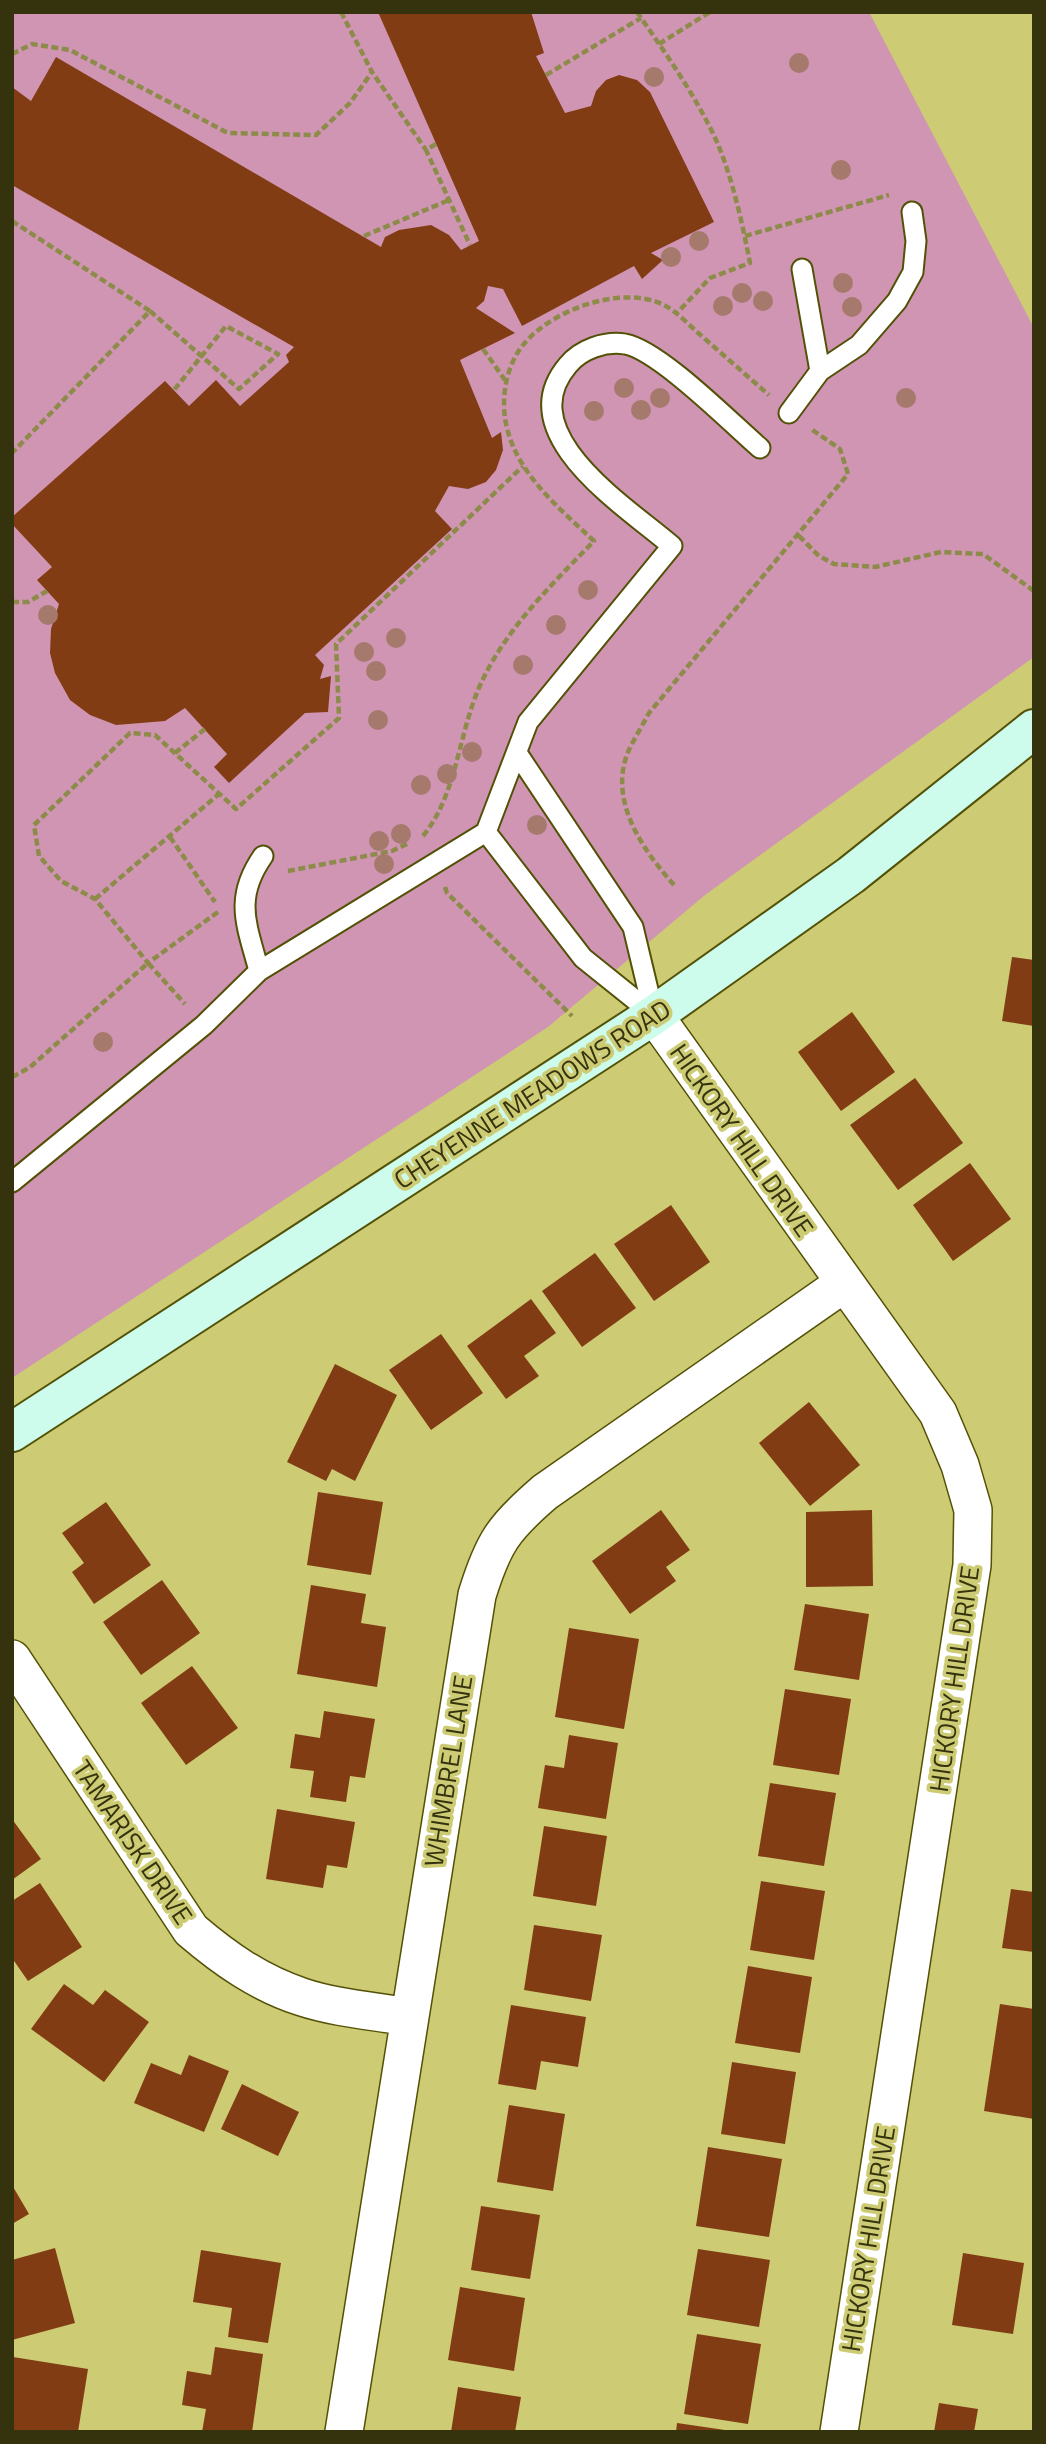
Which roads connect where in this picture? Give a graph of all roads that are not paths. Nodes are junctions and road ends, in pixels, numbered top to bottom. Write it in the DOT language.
graph roads {
  1 [pos="912,212"];
  2 [pos="802,269"];
  3 [pos="820,371"];
  4 [pos="789,412"];
  5 [pos="760,448"];
  6 [pos="1031,738"];
  7 [pos="517,753"];
  8 [pos="486,832"];
  9 [pos="263,856"];
  10 [pos="259,971"];
  11 [pos="654,1015"];
  12 [pos="12,1182"];
  13 [pos="843,1284"];
  14 [pos="12,1432"];
  15 [pos="12,1659"];
  16 [pos="409,2017"];
  17 [pos="344,2432"];
  18 [pos="839,2432"];
  1 -- 3 [label="lane"];
  2 -- 3 [label="lane"];
  3 -- 4 [label="lane"];
  5 -- 7 [label="lane"];
  6 -- 11 [label="main road, CHEYENNE MEADOWS ROAD"];
  7 -- 8 [label="lane"];
  7 -- 11 [label="lane"];
  8 -- 10 [label="lane"];
  8 -- 11 [label="lane"];
  9 -- 10 [label="lane"];
  10 -- 12 [label="lane"];
  11 -- 13 [label="street, HICKORY HILL DRIVE"];
  11 -- 14 [label="main road, CHEYENNE MEADOWS ROAD"];
  13 -- 16 [label="street, WHIMBREL LANE"];
  13 -- 18 [label="street, HICKORY HILL DRIVE"];
  15 -- 16 [label="street, TAMARISK DRIVE"];
  16 -- 17 [label="street, WHIMBREL LANE"];
}
